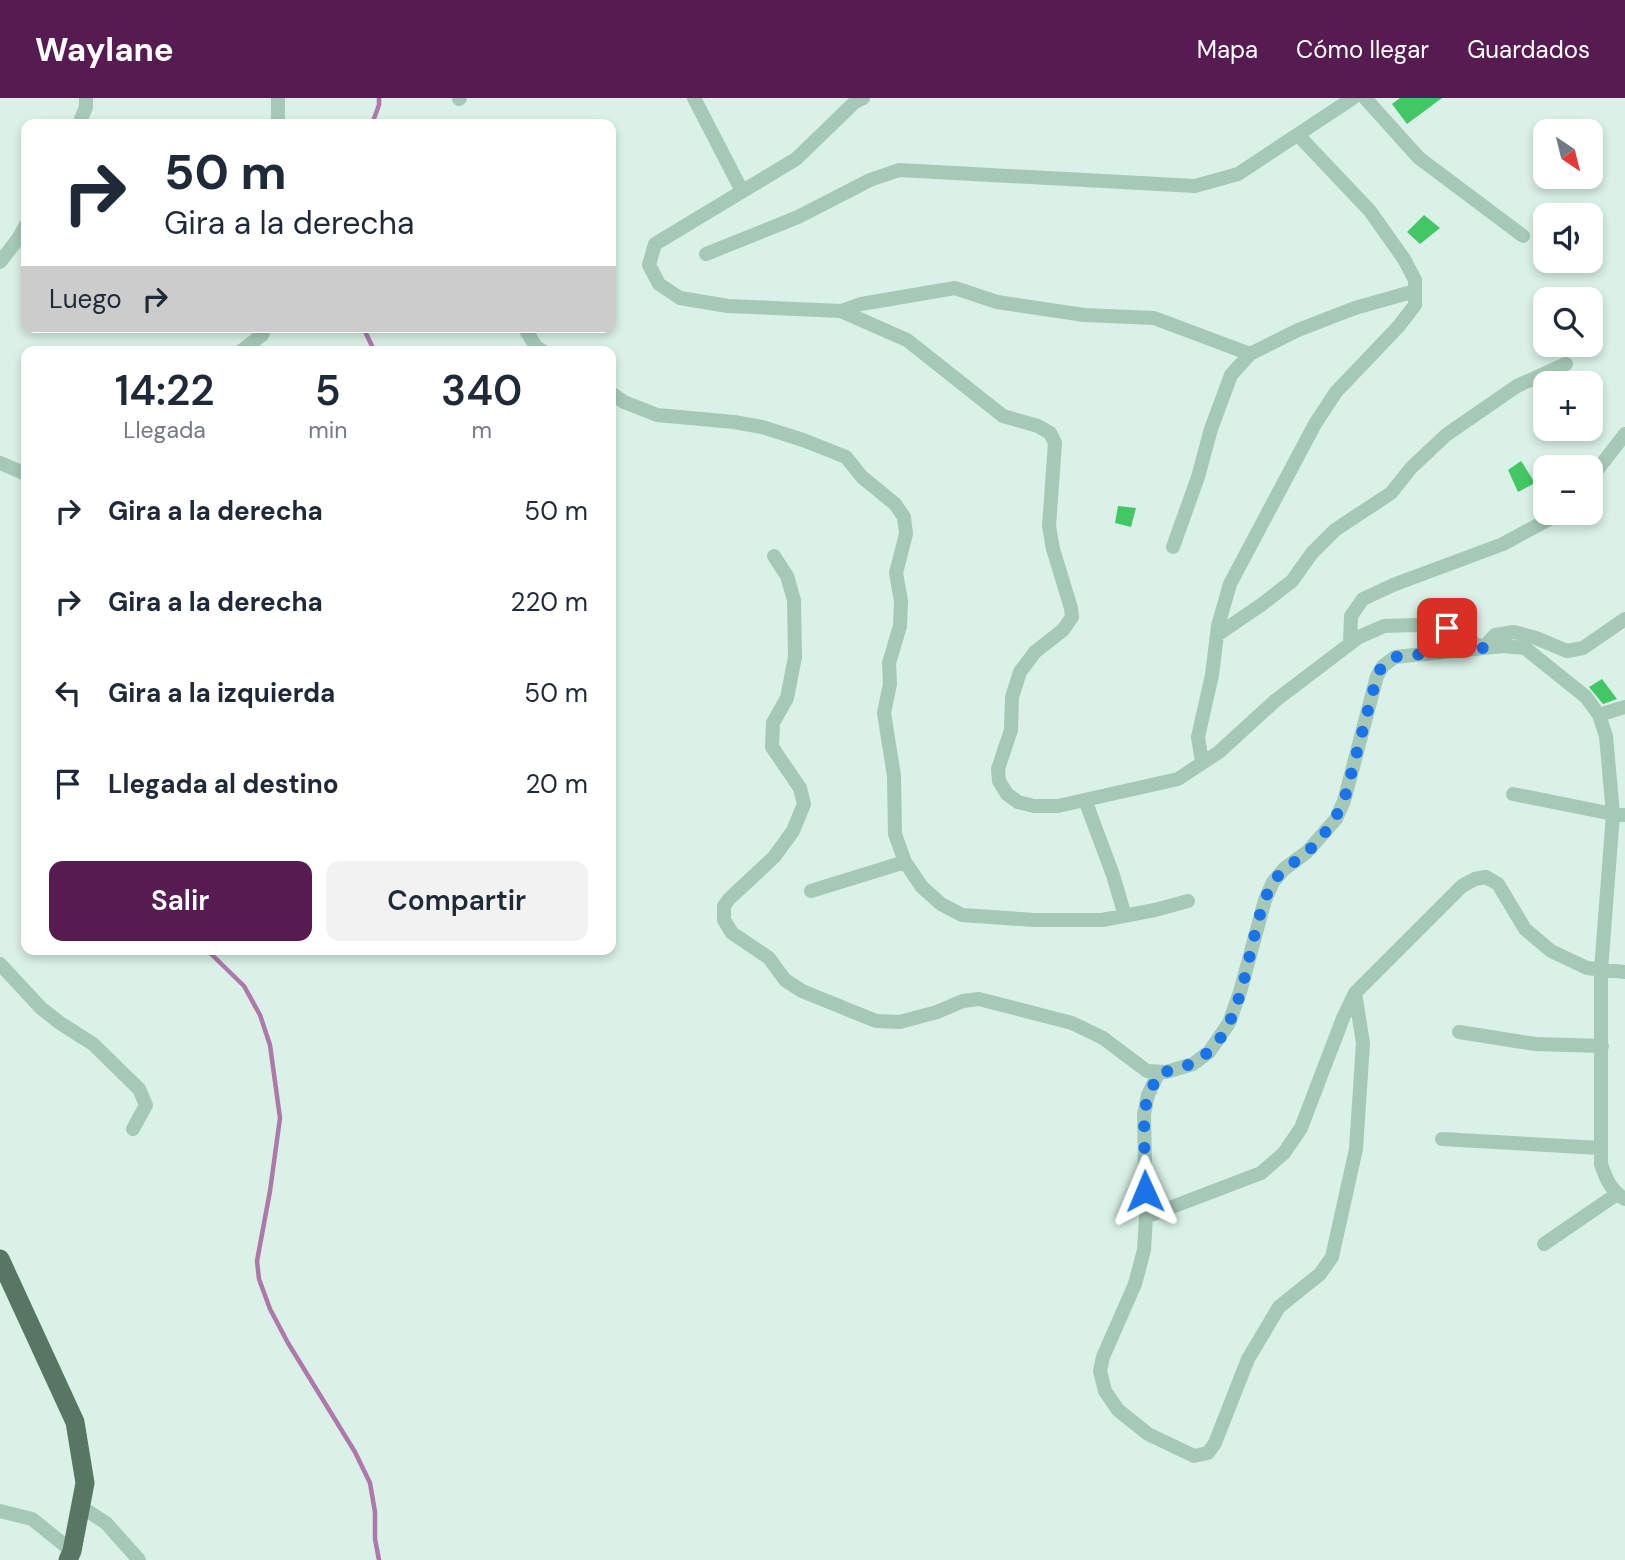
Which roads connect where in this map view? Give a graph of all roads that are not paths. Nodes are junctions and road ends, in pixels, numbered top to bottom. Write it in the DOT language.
graph roads {
  1 [pos="86,98"];
  2 [pos="694,98"];
  3 [pos="863,98"];
  4 [pos="1353,98"];
  5 [pos="1365,98"];
  6 [pos="277,99"];
  7 [pos="81,119"];
  8 [pos="278,119"];
  9 [pos="1298,135"];
  10 [pos="742,191"];
  11 [pos="21,234"];
  12 [pos="1523,236"];
  13 [pos="706,254"];
  14 [pos="0,262"];
  15 [pos="1415,291"];
  16 [pos="841,311"];
  17 [pos="263,333"];
  18 [pos="248,346"];
  19 [pos="1250,354"];
  20 [pos="1566,364"];
  21 [pos="616,396"];
  22 [pos="1625,434"];
  23 [pos="1603,462"];
  24 [pos="0,463"];
  25 [pos="21,472"];
  26 [pos="1538,525"];
  27 [pos="1173,547"];
  28 [pos="775,556"];
  29 [pos="1625,619"];
  30 [pos="1217,635"];
  31 [pos="1350,644"];
  32 [pos="1483,648"];
  33 [pos="1625,707"];
  34 [pos="1598,715"];
  35 [pos="1202,762"];
  36 [pos="1513,794"];
  37 [pos="1085,800"];
  38 [pos="1619,814"];
  39 [pos="905,862"];
  40 [pos="811,891"];
  41 [pos="1188,901"];
  42 [pos="1125,916"];
  43 [pos="0,964"];
  44 [pos="1601,970"];
  45 [pos="1625,972"];
  46 [pos="1355,993"];
  47 [pos="1459,1032"];
  48 [pos="1602,1046"];
  49 [pos="1160,1072"];
  50 [pos="133,1129"];
  51 [pos="1442,1139"];
  52 [pos="1601,1148"];
  53 [pos="1621,1196"];
  54 [pos="1146,1217"];
  55 [pos="1544,1244"];
  56 [pos="0,1259"];
  57 [pos="80,1506"];
  58 [pos="0,1511"];
  59 [pos="70,1555"];
  60 [pos="133,1556"];
  1 -- 7 [label="street"];
  2 -- 10 [label="street"];
  3 -- 10 [label="street"];
  4 -- 9 [label="street"];
  5 -- 12 [label="street"];
  6 -- 8 [label="street"];
  9 -- 13 [label="street"];
  9 -- 15 [label="street"];
  10 -- 16 [label="street"];
  11 -- 14 [label="street"];
  15 -- 19 [label="street"];
  15 -- 30 [label="street"];
  16 -- 19 [label="street"];
  16 -- 37 [label="street"];
  17 -- 18 [label="street"];
  19 -- 27 [label="street"];
  20 -- 30 [label="street"];
  21 -- 39 [label="street"];
  22 -- 23 [label="street"];
  24 -- 25 [label="street"];
  26 -- 31 [label="street"];
  28 -- 49 [label="street"];
  29 -- 32 [label="street"];
  30 -- 35 [label="street"];
  31 -- 32 [label="street"];
  31 -- 35 [label="street"];
  32 -- 34 [label="street"];
  32 -- 49 [label="street"];
  33 -- 34 [label="street"];
  34 -- 38 [label="street"];
  35 -- 37 [label="street"];
  36 -- 38 [label="street"];
  37 -- 42 [label="street"];
  38 -- 44 [label="street"];
  39 -- 40 [label="street"];
  39 -- 42 [label="street"];
  41 -- 42 [label="street"];
  43 -- 50 [label="street"];
  44 -- 45 [label="street"];
  44 -- 46 [label="street"];
  44 -- 48 [label="street"];
  46 -- 54 [label="street"];
  46 -- 54 [label="street"];
  47 -- 48 [label="street"];
  48 -- 52 [label="street"];
  49 -- 54 [label="street"];
  51 -- 52 [label="street"];
  52 -- 53 [label="street"];
  53 -- 55 [label="street"];
  56 -- 57 [label="main road"];
  57 -- 59 [label="main road"];
  57 -- 60 [label="street"];
  58 -- 59 [label="street"];
}
